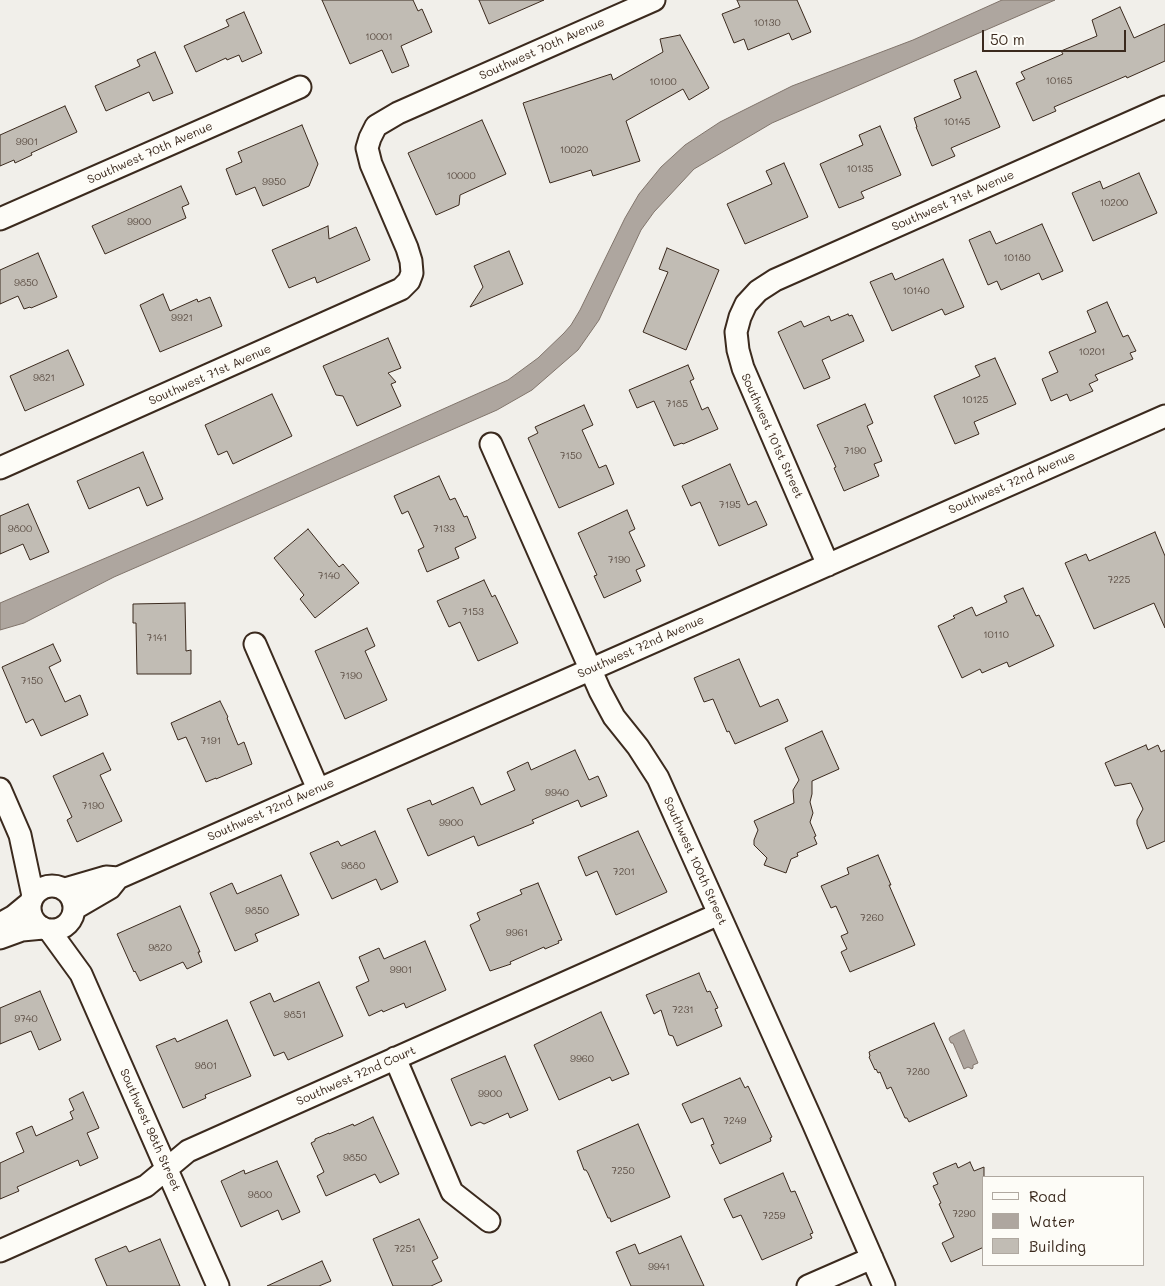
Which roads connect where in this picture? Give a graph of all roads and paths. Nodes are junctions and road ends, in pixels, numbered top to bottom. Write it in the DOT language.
graph roads {
  1 [pos="654,0"];
  2 [pos="300,87"];
  3 [pos="1165,107"];
  4 [pos="0,219"];
  5 [pos="412,273"];
  6 [pos="746,304"];
  7 [pos="1165,416"];
  8 [pos="491,444"];
  9 [pos="0,468"];
  10 [pos="828,565"];
  11 [pos="255,644"];
  12 [pos="590,669"];
  13 [pos="0,789"];
  14 [pos="318,789"];
  15 [pos="20,835"];
  16 [pos="118,878"];
  17 [pos="61,888"];
  18 [pos="32,899"];
  19 [pos="73,913"];
  20 [pos="720,914"];
  21 [pos="0,924"];
  22 [pos="46,929"];
  23 [pos="0,938"];
  24 [pos="81,974"];
  25 [pos="395,1058"];
  26 [pos="167,1169"];
  27 [pos="489,1221"];
  28 [pos="0,1251"];
  29 [pos="872,1258"];
  30 [pos="218,1286"];
  31 [pos="808,1286"];
  32 [pos="884,1286"];
  1 -- 5 [label="street, Southwest 70th Avenue"];
  2 -- 4 [label="street, Southwest 70th Avenue"];
  3 -- 6 [label="street, Southwest 71st Avenue"];
  5 -- 9 [label="street, Southwest 71st Avenue"];
  6 -- 10 [label="street, Southwest 101st Street"];
  7 -- 10 [label="street, Southwest 72nd Avenue"];
  8 -- 12 [label="street, Southwest 100th Street"];
  10 -- 12 [label="street, Southwest 72nd Avenue"];
  11 -- 14 [label="street"];
  12 -- 14 [label="street, Southwest 72nd Avenue"];
  12 -- 20 [label="street, Southwest 100th Street"];
  13 -- 15 [label="street"];
  14 -- 16 [label="street, Southwest 72nd Avenue"];
  15 -- 17 [label="street"];
  15 -- 18 [label="street"];
  16 -- 17 [label="street, Southwest 72nd Avenue"];
  16 -- 19 [label="street, Southwest 72nd Avenue"];
  17 -- 18 [label="street"];
  17 -- 19 [label="street"];
  18 -- 21 [label="street"];
  18 -- 22 [label="street"];
  19 -- 22 [label="street"];
  19 -- 24 [label="street, Southwest 98th Street"];
  20 -- 25 [label="street, Southwest 72nd Court"];
  20 -- 29 [label="street, Southwest 100th Street"];
  22 -- 23 [label="street"];
  22 -- 24 [label="street, Southwest 98th Street"];
  24 -- 26 [label="street, Southwest 98th Street"];
  25 -- 26 [label="street, Southwest 72nd Court"];
  25 -- 27 [label="street"];
  26 -- 28 [label="street, Southwest 72nd Court"];
  26 -- 30 [label="street, Southwest 98th Street"];
  29 -- 31 [label="street"];
  29 -- 32 [label="street, Southwest 100th Street"];
}
